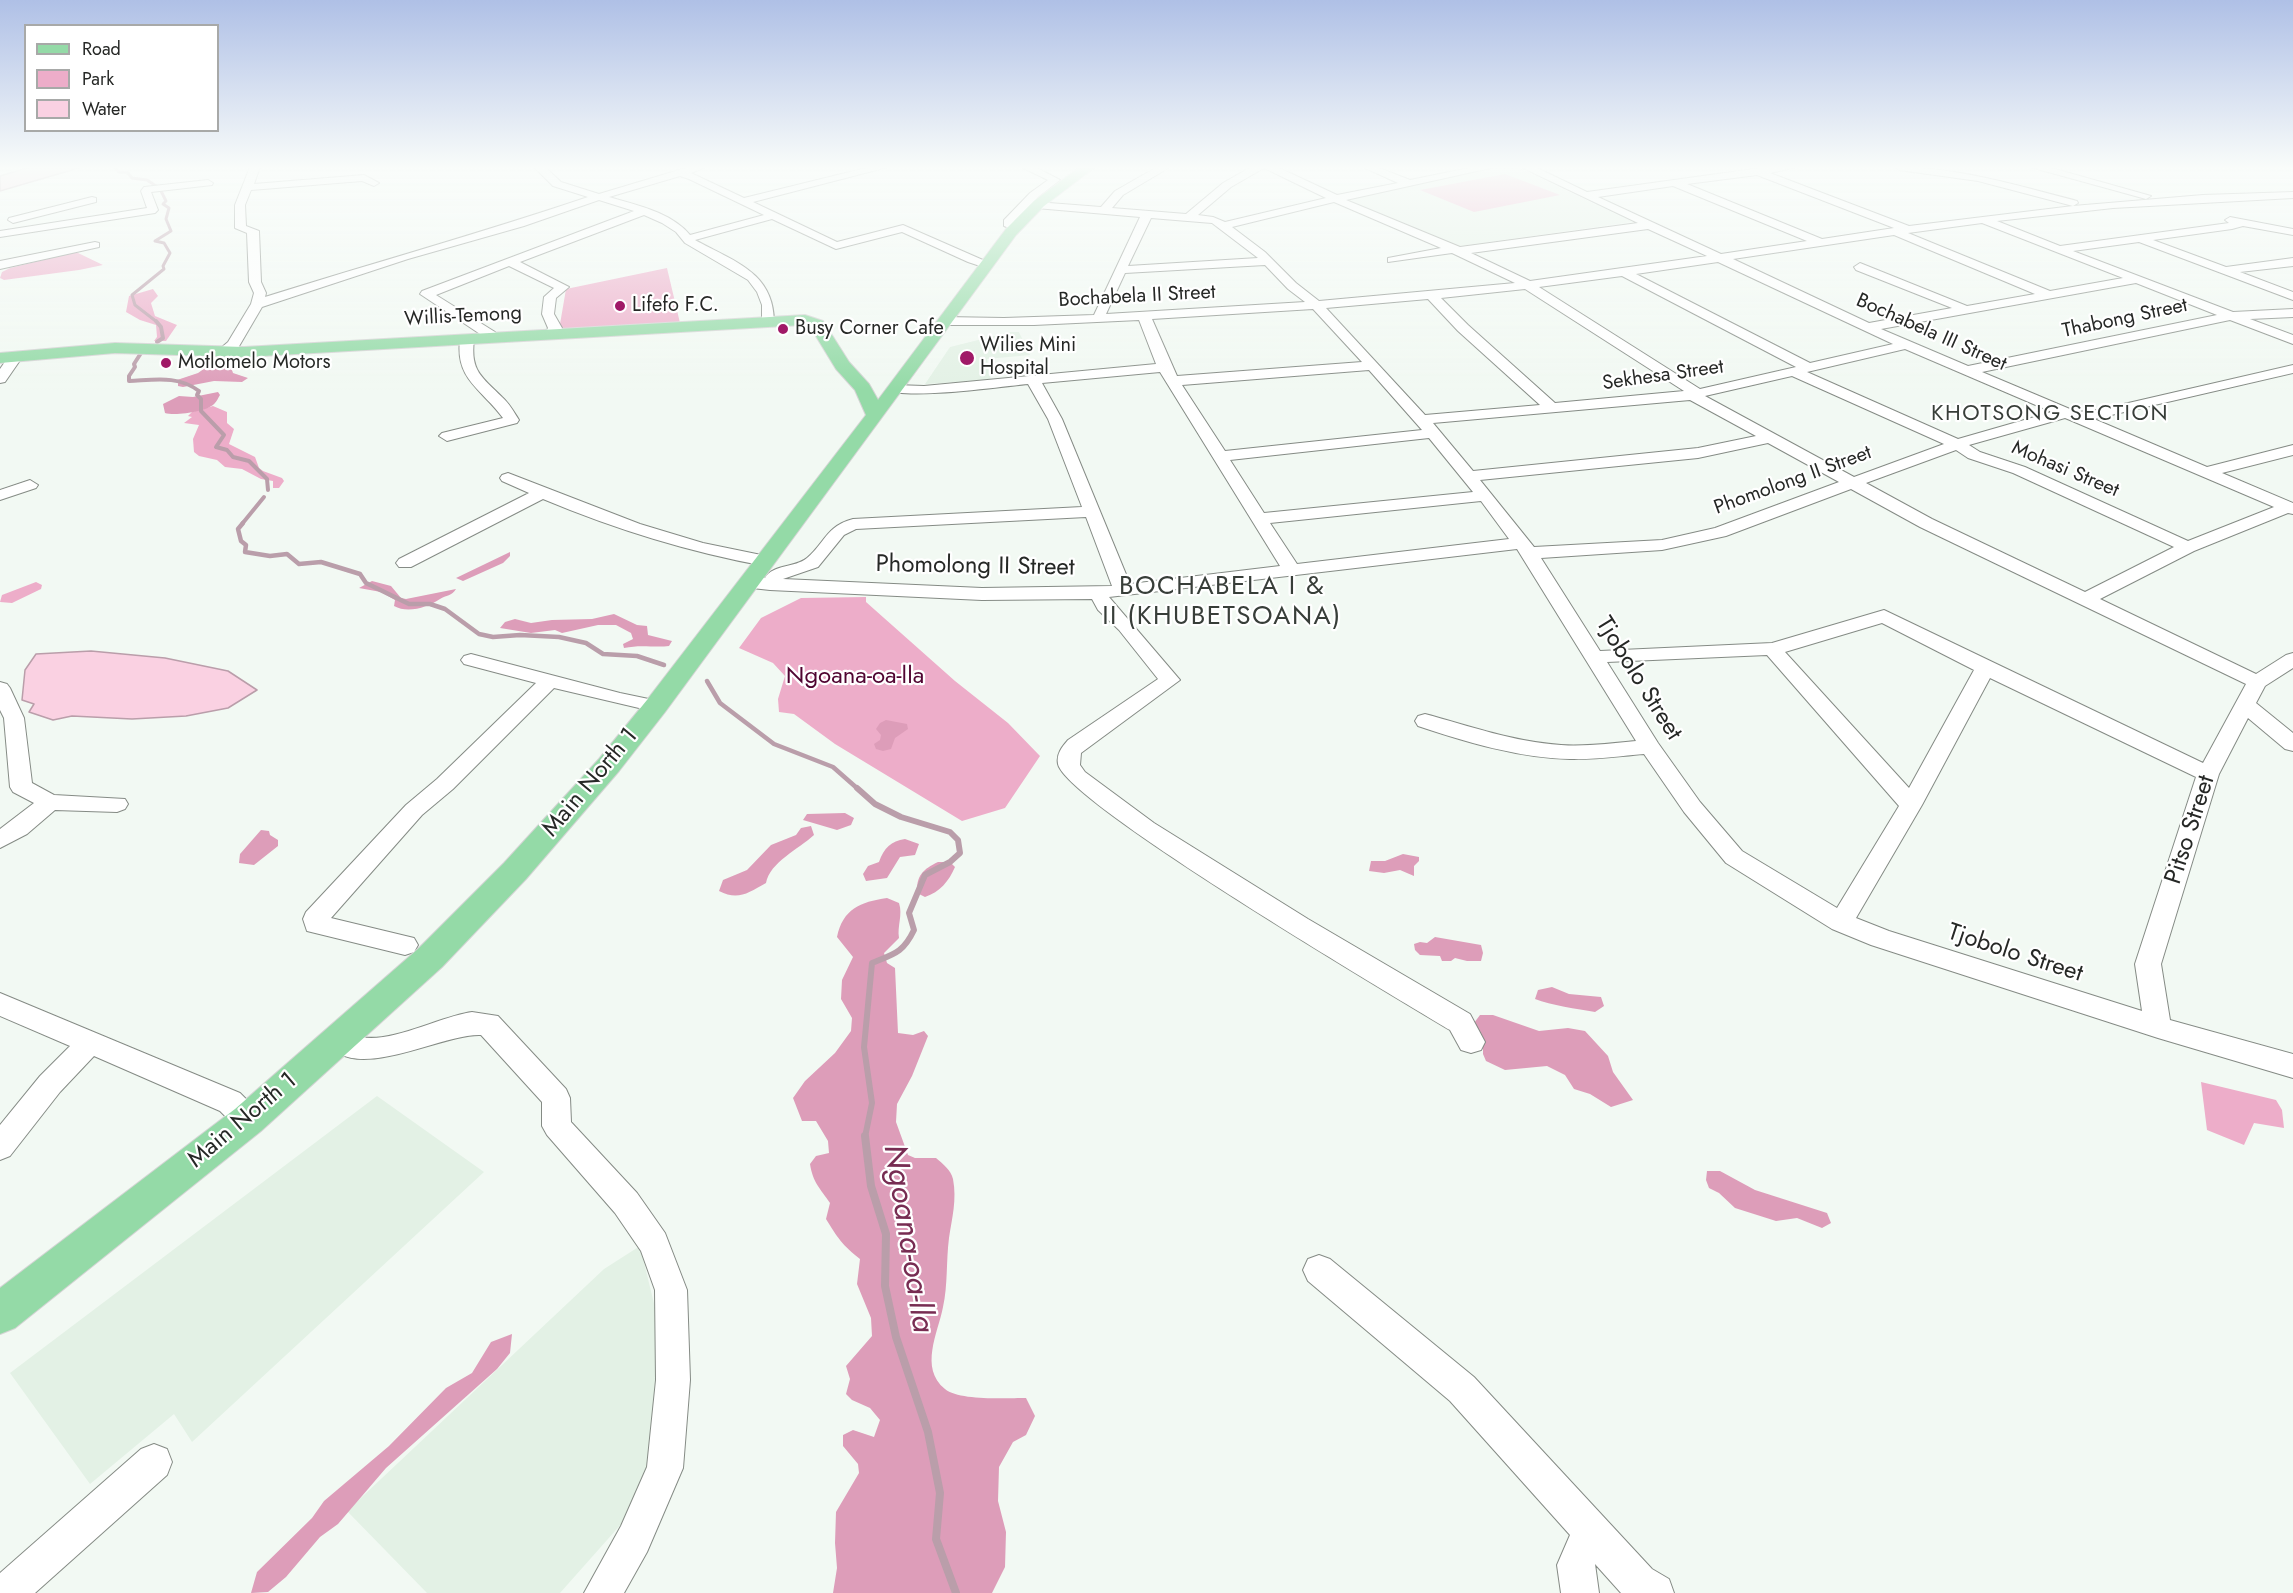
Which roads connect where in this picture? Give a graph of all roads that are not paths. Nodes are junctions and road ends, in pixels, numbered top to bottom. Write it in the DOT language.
graph roads {
  1 [pos="252,241"];
  2 [pos="459,241"];
  3 [pos="564,241"];
  4 [pos="690,241"];
  5 [pos="826,241"];
  6 [pos="853,241"];
  7 [pos="932,241"];
  8 [pos="1003,241"];
  9 [pos="1134,241"];
  10 [pos="1243,241"];
  11 [pos="1436,241"];
  12 [pos="1524,241"];
  13 [pos="1684,241"];
  14 [pos="1816,241"];
  15 [pos="1831,241"];
  16 [pos="1925,241"];
  17 [pos="2039,241"];
  18 [pos="2114,241"];
  19 [pos="2147,241"];
  20 [pos="1820,243"];
  21 [pos="95,245"];
  22 [pos="2059,249"];
  23 [pos="1457,250"];
  24 [pos="1719,258"];
  25 [pos="1392,260"];
  26 [pos="1268,261"];
  27 [pos="509,262"];
  28 [pos="2293,262"];
  29 [pos="986,264"];
  30 [pos="0,265"];
  31 [pos="1860,267"];
  32 [pos="1120,270"];
  33 [pos="2227,271"];
  34 [pos="1623,272"];
  35 [pos="2135,280"];
  36 [pos="1527,285"];
  37 [pos="2046,294"];
  38 [pos="1431,295"];
  39 [pos="2293,296"];
  40 [pos="257,304"];
  41 [pos="1317,306"];
  42 [pos="955,307"];
  43 [pos="1967,310"];
  44 [pos="2293,313"];
  45 [pos="1144,316"];
  46 [pos="2230,316"];
  47 [pos="1100,319"];
  48 [pos="944,321"];
  49 [pos="768,322"];
  50 [pos="985,323"];
  51 [pos="1868,327"];
  52 [pos="552,335"];
  53 [pos="933,337"];
  54 [pos="489,338"];
  55 [pos="467,340"];
  56 [pos="2293,340"];
  57 [pos="1906,345"];
  58 [pos="222,353"];
  59 [pos="8,357"];
  60 [pos="1370,366"];
  61 [pos="1164,367"];
  62 [pos="2293,369"];
  63 [pos="1802,370"];
  64 [pos="1965,370"];
  65 [pos="853,376"];
  66 [pos="0,379"];
  67 [pos="1034,380"];
  68 [pos="1173,381"];
  69 [pos="898,385"];
  70 [pos="1695,394"];
  71 [pos="1552,408"];
  72 [pos="875,414"];
  73 [pos="2070,415"];
  74 [pos="1427,426"];
  75 [pos="447,436"];
  76 [pos="1770,438"];
  77 [pos="1957,444"];
  78 [pos="2293,450"];
  79 [pos="1222,456"];
  80 [pos="2206,472"];
  81 [pos="1469,476"];
  82 [pos="508,478"];
  83 [pos="1852,483"];
  84 [pos="30,485"];
  85 [pos="542,493"];
  86 [pos="0,495"];
  87 [pos="1485,496"];
  88 [pos="2290,508"];
  89 [pos="1092,512"];
  90 [pos="1260,519"];
  91 [pos="2188,547"];
  92 [pos="1525,548"];
  93 [pos="405,563"];
  94 [pos="1292,571"];
  95 [pos="761,576"];
  96 [pos="1123,590"];
  97 [pos="1098,593"];
  98 [pos="2084,600"];
  99 [pos="1772,649"];
  100 [pos="1594,657"];
  101 [pos="2293,659"];
  102 [pos="471,660"];
  103 [pos="1985,668"];
  104 [pos="550,681"];
  105 [pos="2258,682"];
  106 [pos="0,688"];
  107 [pos="2245,704"];
  108 [pos="656,706"];
  109 [pos="1425,721"];
  110 [pos="2293,744"];
  111 [pos="1650,747"];
  112 [pos="2208,774"];
  113 [pos="50,802"];
  114 [pos="117,804"];
  115 [pos="1911,805"];
  116 [pos="0,840"];
  117 [pos="1841,922"];
  118 [pos="405,945"];
  119 [pos="0,1004"];
  120 [pos="2158,1027"];
  121 [pos="339,1039"];
  122 [pos="1471,1042"];
  123 [pos="90,1043"];
  124 [pos="2293,1066"];
  125 [pos="248,1120"];
  126 [pos="0,1147"];
  127 [pos="1319,1270"];
  128 [pos="0,1314"];
  129 [pos="154,1462"];
  130 [pos="1590,1531"];
  131 [pos="6,1593"];
  132 [pos="603,1593"];
  133 [pos="1580,1593"];
  134 [pos="1655,1593"];
  1 -- 40 [label="street"];
  2 -- 40 [label="street"];
  3 -- 27 [label="street"];
  4 -- 49 [label="street"];
  5 -- 6 [label="street"];
  7 -- 29 [label="street"];
  8 -- 29 [label="main road, Main North 1"];
  9 -- 32 [label="street"];
  10 -- 26 [label="street, Tjobolo Street"];
  11 -- 23 [label="street"];
  12 -- 23 [label="street"];
  13 -- 24 [label="street, Bochabela III Street"];
  14 -- 20 [label="street"];
  15 -- 20 [label="street, Bochabela II Street"];
  16 -- 37 [label="street"];
  17 -- 22 [label="street"];
  18 -- 22 [label="street"];
  19 -- 33 [label="street"];
  20 -- 24 [label="street, Bochabela II Street"];
  21 -- 30 [label="street"];
  22 -- 35 [label="street"];
  23 -- 25 [label="street"];
  23 -- 36 [label="street"];
  24 -- 34 [label="street, Bochabela II Street"];
  24 -- 51 [label="street, Bochabela III Street"];
  26 -- 32 [label="street"];
  26 -- 41 [label="street, Tjobolo Street"];
  27 -- 52 [label="street"];
  27 -- 54 [label="street"];
  28 -- 33 [label="street"];
  29 -- 42 [label="main road, Main North 1"];
  31 -- 43 [label="street"];
  32 -- 47 [label="street"];
  33 -- 39 [label="street"];
  34 -- 36 [label="street, Bochabela II Street"];
  34 -- 63 [label="street, Mohasi Street"];
  35 -- 37 [label="street"];
  35 -- 46 [label="street"];
  36 -- 38 [label="street, Bochabela II Street"];
  36 -- 70 [label="street"];
  37 -- 43 [label="street"];
  38 -- 41 [label="street, Bochabela II Street"];
  38 -- 71 [label="street"];
  40 -- 58 [label="street"];
  41 -- 45 [label="street, Bochabela II Street"];
  41 -- 60 [label="street, Tjobolo Street"];
  42 -- 48 [label="main road, Main North 1"];
  42 -- 50 [label="street, Bochabela II Street"];
  43 -- 51 [label="street"];
  44 -- 46 [label="street, Thabong Street"];
  45 -- 47 [label="street, Bochabela II Street"];
  45 -- 61 [label="street"];
  46 -- 56 [label="street"];
  46 -- 64 [label="street, Thabong Street"];
  47 -- 50 [label="street, Bochabela II Street"];
  48 -- 50 [label="street, Bochabela II Street"];
  48 -- 53 [label="main road, Main North 1"];
  49 -- 52 [label="main road, Willis-Temong"];
  49 -- 65 [label="main road, Willis-Temong"];
  50 -- 53 [label="street, Bochabela II Street"];
  51 -- 57 [label="street, Bochabela III Street"];
  52 -- 54 [label="main road, Willis-Temong"];
  53 -- 69 [label="main road, Main North 1"];
  54 -- 55 [label="main road, Willis-Temong"];
  55 -- 58 [label="main road, Willis-Temong"];
  55 -- 75 [label="street"];
  57 -- 63 [label="street, Sekhesa Street"];
  57 -- 64 [label="street, Bochabela III Street"];
  58 -- 59 [label="main road, Willis-Temong"];
  59 -- 66 [label="street"];
  60 -- 68 [label="street"];
  60 -- 74 [label="street, Tjobolo Street"];
  61 -- 67 [label="street"];
  61 -- 68 [label="street"];
  62 -- 73 [label="street, Phomolong II Street"];
  63 -- 70 [label="street, Sekhesa Street"];
  63 -- 77 [label="street, Mohasi Street"];
  64 -- 73 [label="street, Bochabela III Street"];
  65 -- 69 [label="main road"];
  65 -- 72 [label="main road"];
  67 -- 69 [label="street"];
  67 -- 89 [label="street"];
  68 -- 79 [label="street"];
  69 -- 72 [label="main road, Main North 1"];
  70 -- 71 [label="street, Sekhesa Street"];
  70 -- 76 [label="street"];
  71 -- 74 [label="street, Sekhesa Street"];
  72 -- 95 [label="main road, Main North 1"];
  73 -- 77 [label="street, Phomolong II Street"];
  73 -- 80 [label="street, Bochabela III Street"];
  74 -- 79 [label="street, Sekhesa Street"];
  74 -- 81 [label="street, Tjobolo Street"];
  76 -- 81 [label="street"];
  76 -- 83 [label="street"];
  77 -- 83 [label="street, Phomolong II Street"];
  77 -- 91 [label="street, Mohasi Street"];
  78 -- 80 [label="street"];
  79 -- 90 [label="street"];
  80 -- 88 [label="street, Bochabela III Street"];
  81 -- 87 [label="street, Tjobolo Street"];
  82 -- 85 [label="street, Phomolong II Street"];
  83 -- 92 [label="street, Phomolong II Street"];
  83 -- 98 [label="street"];
  84 -- 86 [label="street"];
  85 -- 93 [label="street"];
  85 -- 95 [label="street, Phomolong II Street"];
  87 -- 90 [label="street"];
  87 -- 92 [label="street, Tjobolo Street"];
  88 -- 91 [label="street"];
  89 -- 95 [label="street"];
  89 -- 96 [label="street"];
  90 -- 94 [label="street"];
  91 -- 98 [label="street"];
  92 -- 94 [label="street, Phomolong II Street"];
  92 -- 100 [label="street, Tjobolo Street"];
  94 -- 96 [label="street, Phomolong II Street"];
  95 -- 97 [label="street, Phomolong II Street"];
  95 -- 108 [label="main road, Main North 1"];
  96 -- 97 [label="street, Phomolong II Street"];
  97 -- 122 [label="street"];
  98 -- 105 [label="street"];
  99 -- 100 [label="street"];
  99 -- 103 [label="street"];
  99 -- 115 [label="street"];
  100 -- 111 [label="street, Tjobolo Street"];
  101 -- 105 [label="street, Pitso Street"];
  102 -- 104 [label="street"];
  103 -- 112 [label="street"];
  103 -- 115 [label="street"];
  104 -- 108 [label="street"];
  104 -- 118 [label="street"];
  105 -- 107 [label="street, Pitso Street"];
  106 -- 113 [label="street"];
  107 -- 110 [label="street"];
  107 -- 112 [label="street, Pitso Street"];
  108 -- 121 [label="main road, Main North 1"];
  109 -- 111 [label="street"];
  111 -- 117 [label="street, Tjobolo Street"];
  112 -- 120 [label="street, Pitso Street"];
  113 -- 114 [label="street"];
  113 -- 116 [label="street"];
  115 -- 117 [label="street"];
  117 -- 120 [label="street, Tjobolo Street"];
  119 -- 123 [label="street"];
  120 -- 124 [label="street, Tjobolo Street"];
  121 -- 125 [label="main road, Main North 1"];
  121 -- 132 [label="street"];
  123 -- 125 [label="street"];
  123 -- 126 [label="street"];
  125 -- 128 [label="main road, Main North 1"];
  127 -- 130 [label="street"];
  129 -- 131 [label="street"];
  130 -- 133 [label="street"];
  130 -- 134 [label="street"];
}
